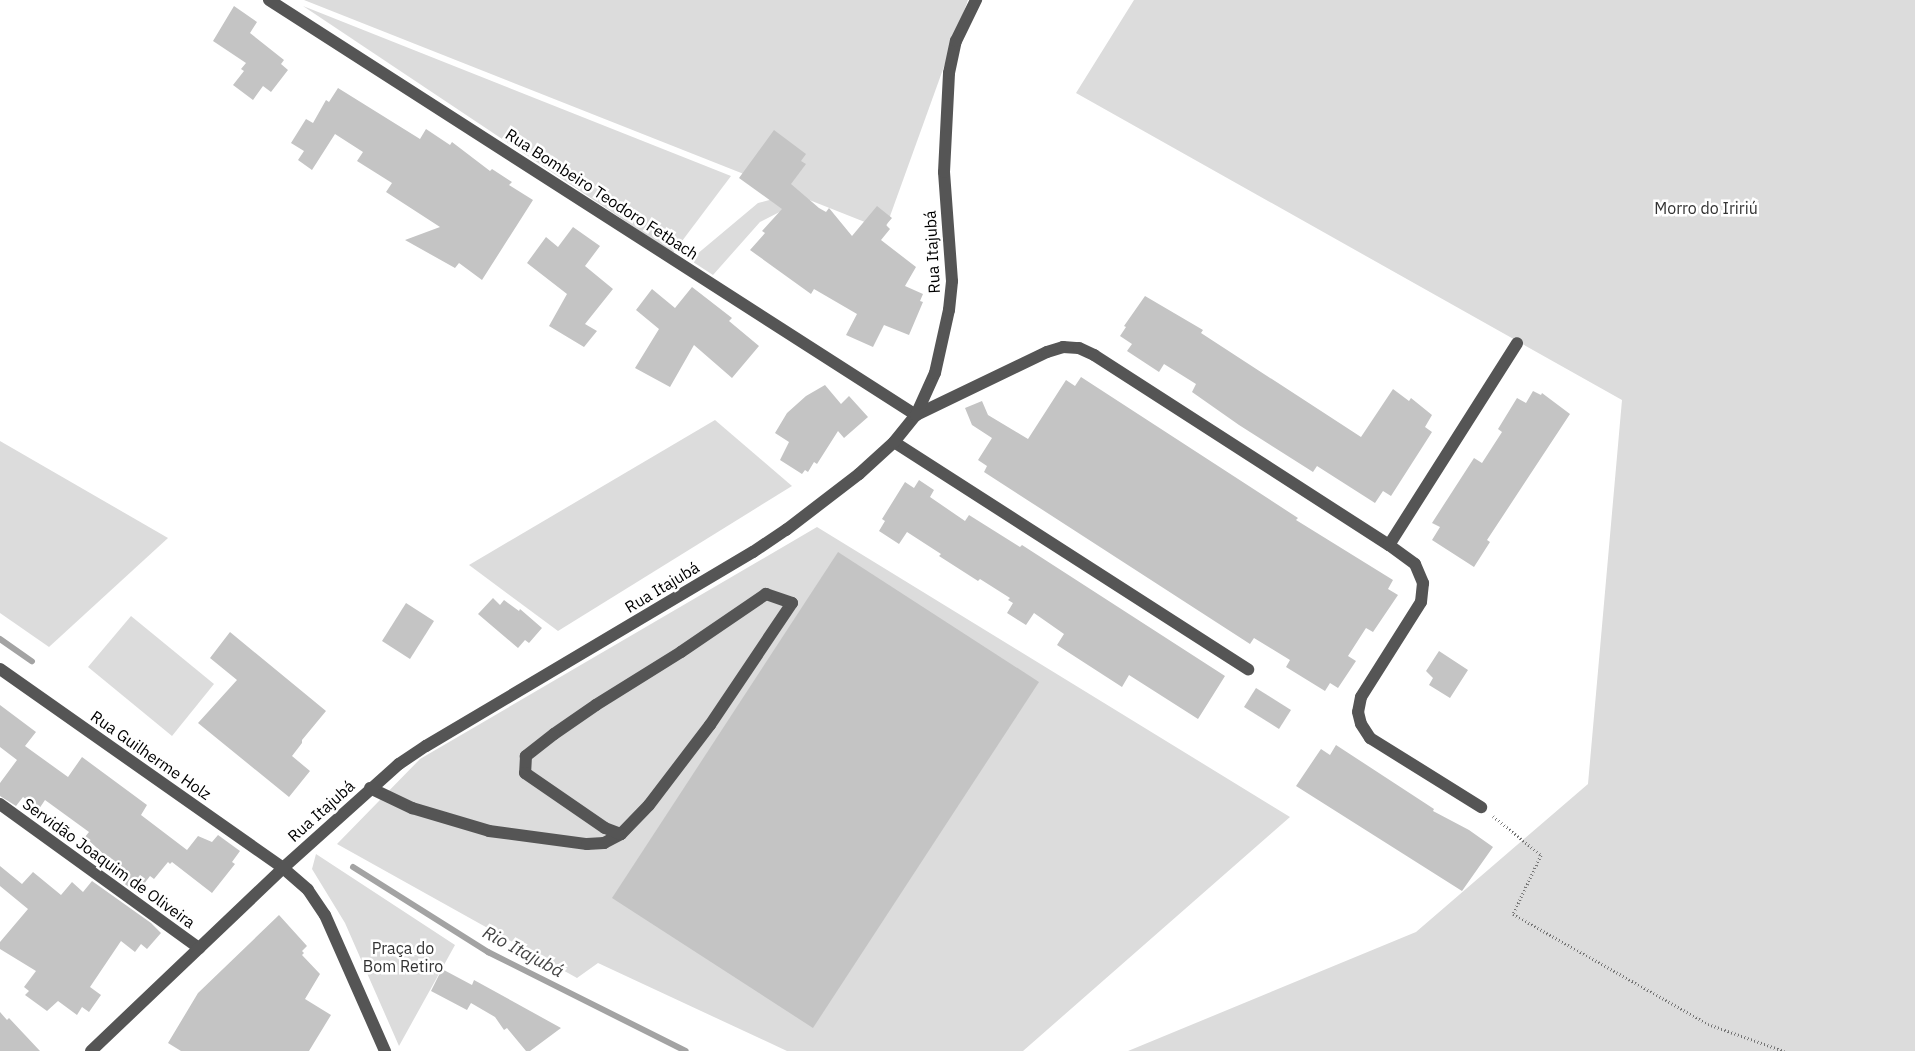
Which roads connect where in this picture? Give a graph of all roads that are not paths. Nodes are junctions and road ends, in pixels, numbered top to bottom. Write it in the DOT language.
graph roads {
  1 [pos="270,0"];
  2 [pos="976,0"];
  3 [pos="1517,343"];
  4 [pos="916,415"];
  5 [pos="894,442"];
  6 [pos="1389,546"];
  7 [pos="1248,669"];
  8 [pos="0,670"];
  9 [pos="370,788"];
  10 [pos="0,804"];
  11 [pos="1481,807"];
  12 [pos="621,834"];
  13 [pos="283,868"];
  14 [pos="199,948"];
  15 [pos="91,1051"];
  16 [pos="385,1051"];
  1 -- 4 [label="street, Rua Bombeiro Teodoro Fetbach"];
  2 -- 4 [label="street, Rua Itajubá"];
  3 -- 6 [label="street"];
  4 -- 5 [label="street, Rua Itajubá"];
  4 -- 6 [label="street"];
  5 -- 7 [label="street"];
  5 -- 9 [label="street, Rua Itajubá"];
  6 -- 11 [label="street"];
  8 -- 13 [label="street, Rua Guilherme Holz"];
  9 -- 12 [label="street"];
  9 -- 13 [label="street, Rua Itajubá"];
  10 -- 14 [label="street, Servidão Joaquim de Oliveira"];
  12 -- 12 [label="street"];
  13 -- 14 [label="street, Rua Itajubá"];
  13 -- 16 [label="street, Rua Guilherme Holz"];
  14 -- 15 [label="street, Rua Itajubá"];
}
